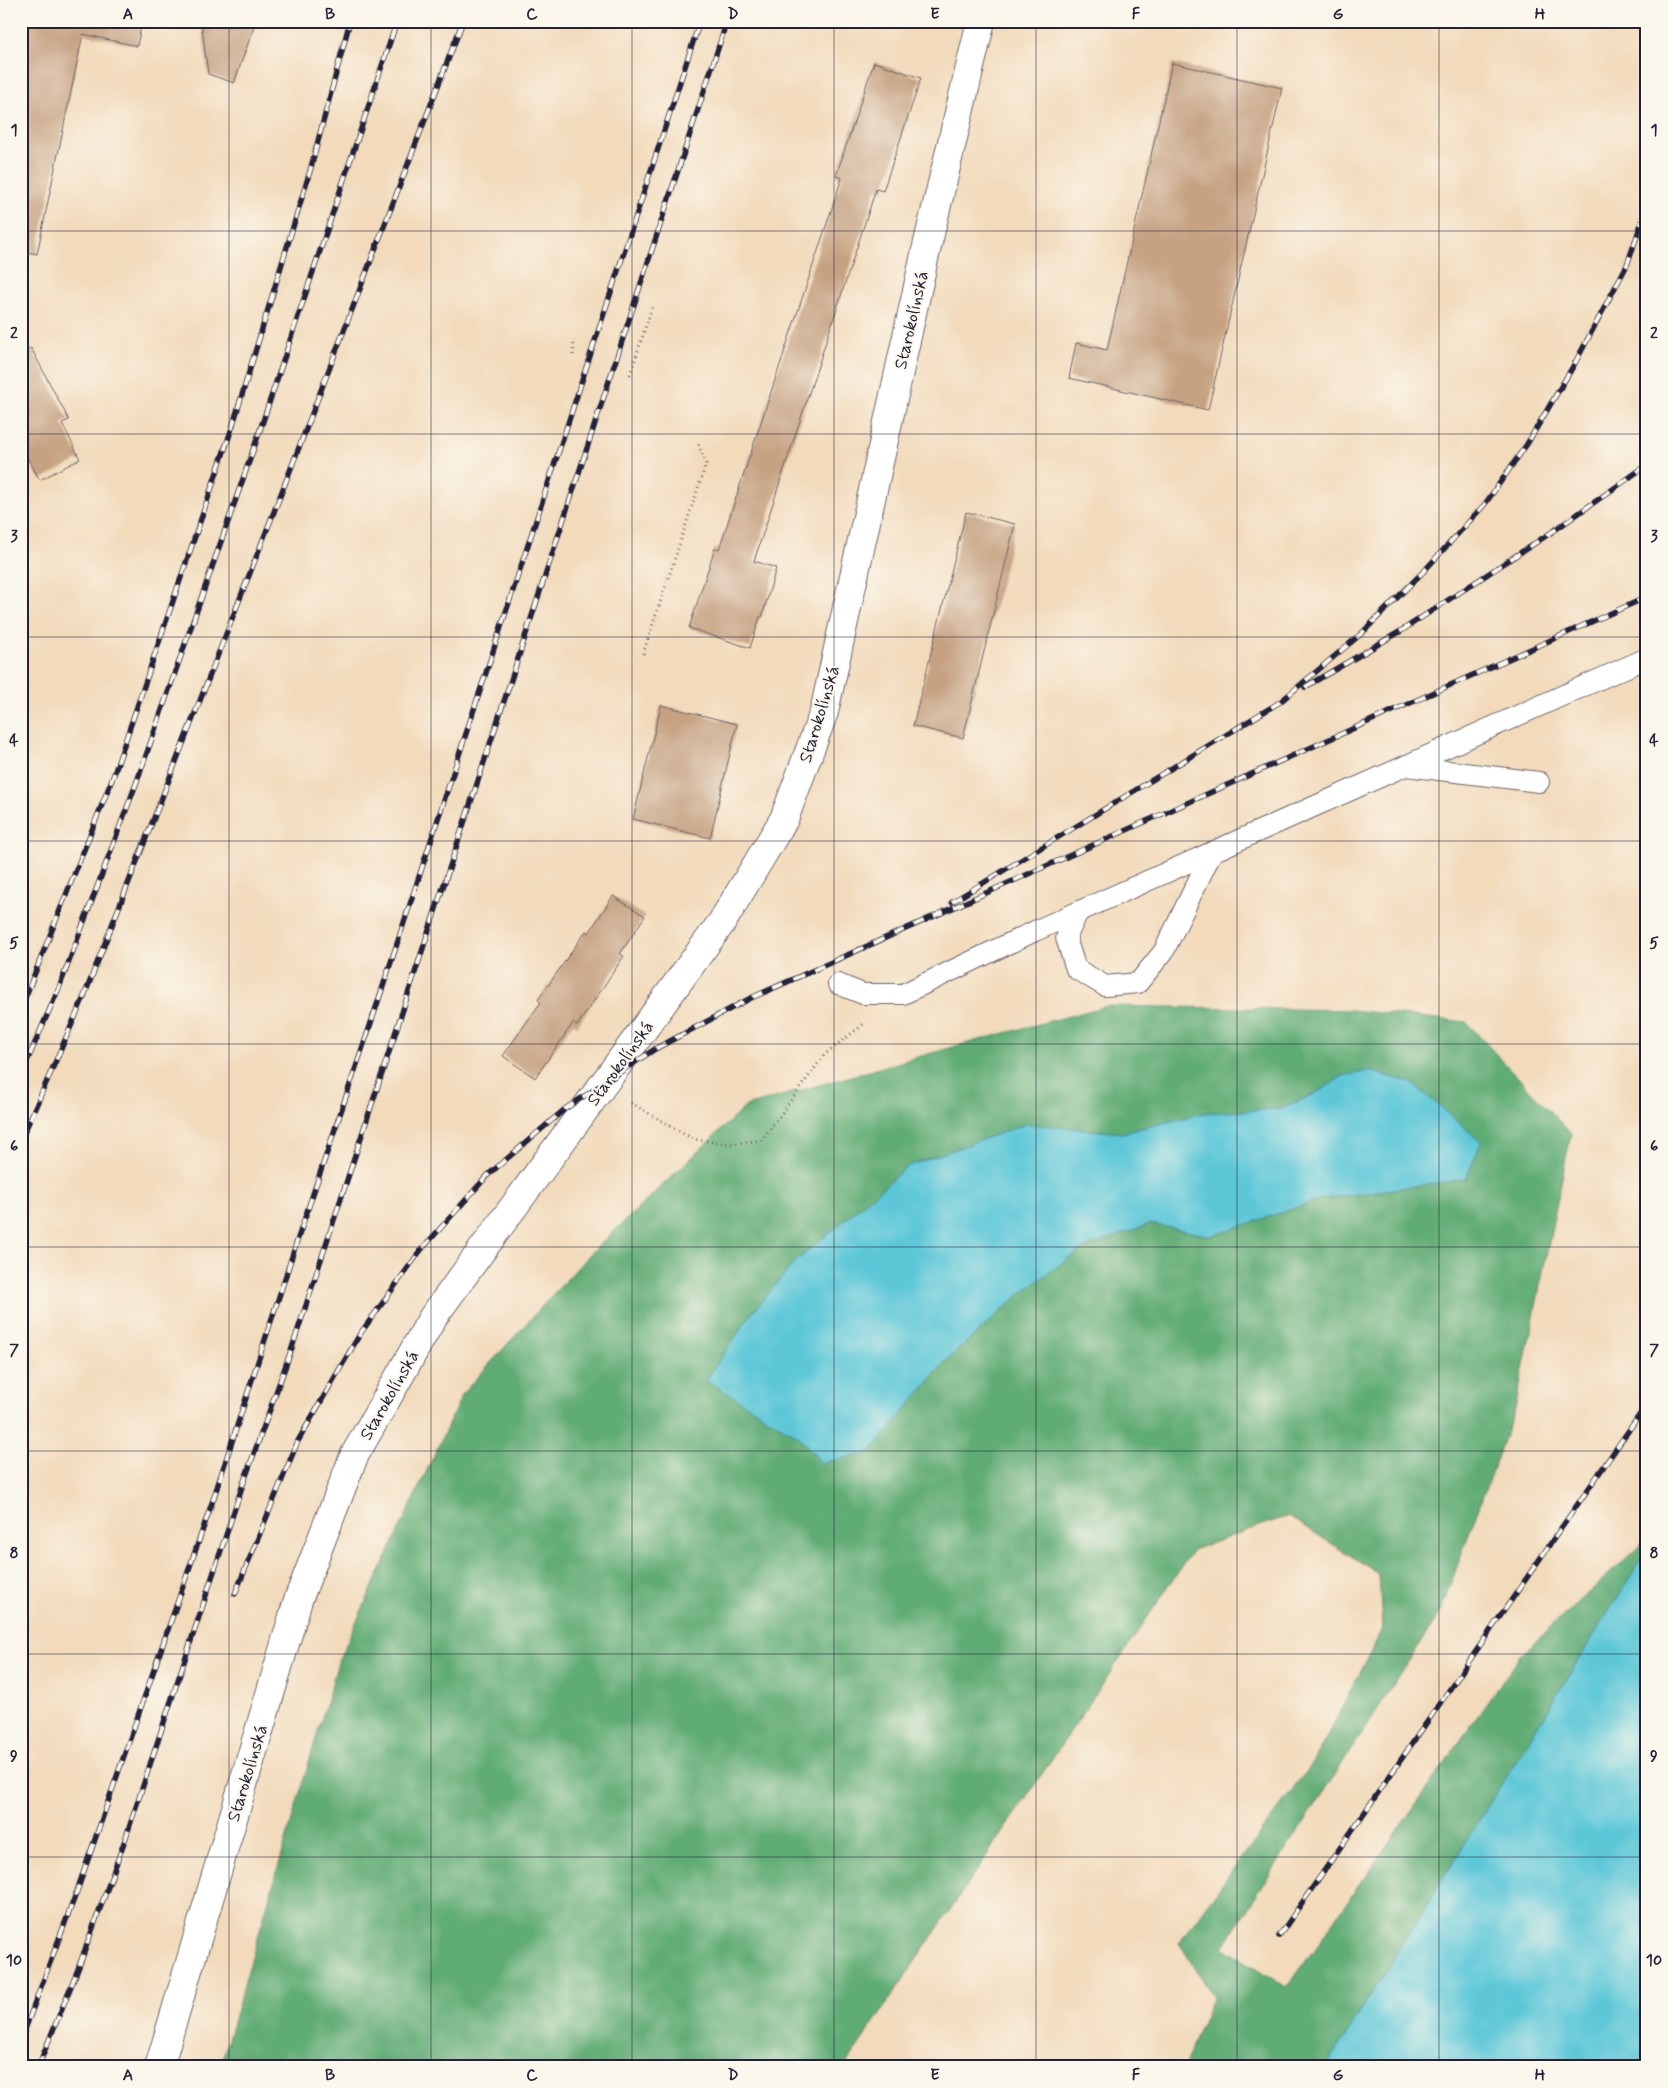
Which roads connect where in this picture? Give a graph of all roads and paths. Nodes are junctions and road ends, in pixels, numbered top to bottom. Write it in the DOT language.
graph roads {
  1 [pos="981,21"];
  2 [pos="652,307"];
  3 [pos="574,340"];
  4 [pos="573,355"];
  5 [pos="630,375"];
  6 [pos="698,443"];
  7 [pos="643,654"];
  8 [pos="1647,658"];
  9 [pos="1404,766"];
  10 [pos="1538,782"];
  11 [pos="1212,852"];
  12 [pos="1078,912"];
  13 [pos="838,984"];
  14 [pos="903,994"];
  15 [pos="603,1086"];
  16 [pos="160,2067"];
  1 -- 15 [label="street, Starokolínská"];
  2 -- 5 [label="path"];
  3 -- 4 [label="path"];
  6 -- 7 [label="path"];
  8 -- 9 [label="lane"];
  9 -- 10 [label="lane"];
  9 -- 11 [label="lane"];
  11 -- 12 [label="lane"];
  11 -- 12 [label="lane"];
  12 -- 14 [label="lane"];
  13 -- 14 [label="lane"];
  14 -- 15 [label="path"];
  15 -- 16 [label="street, Starokolínská"];
}
